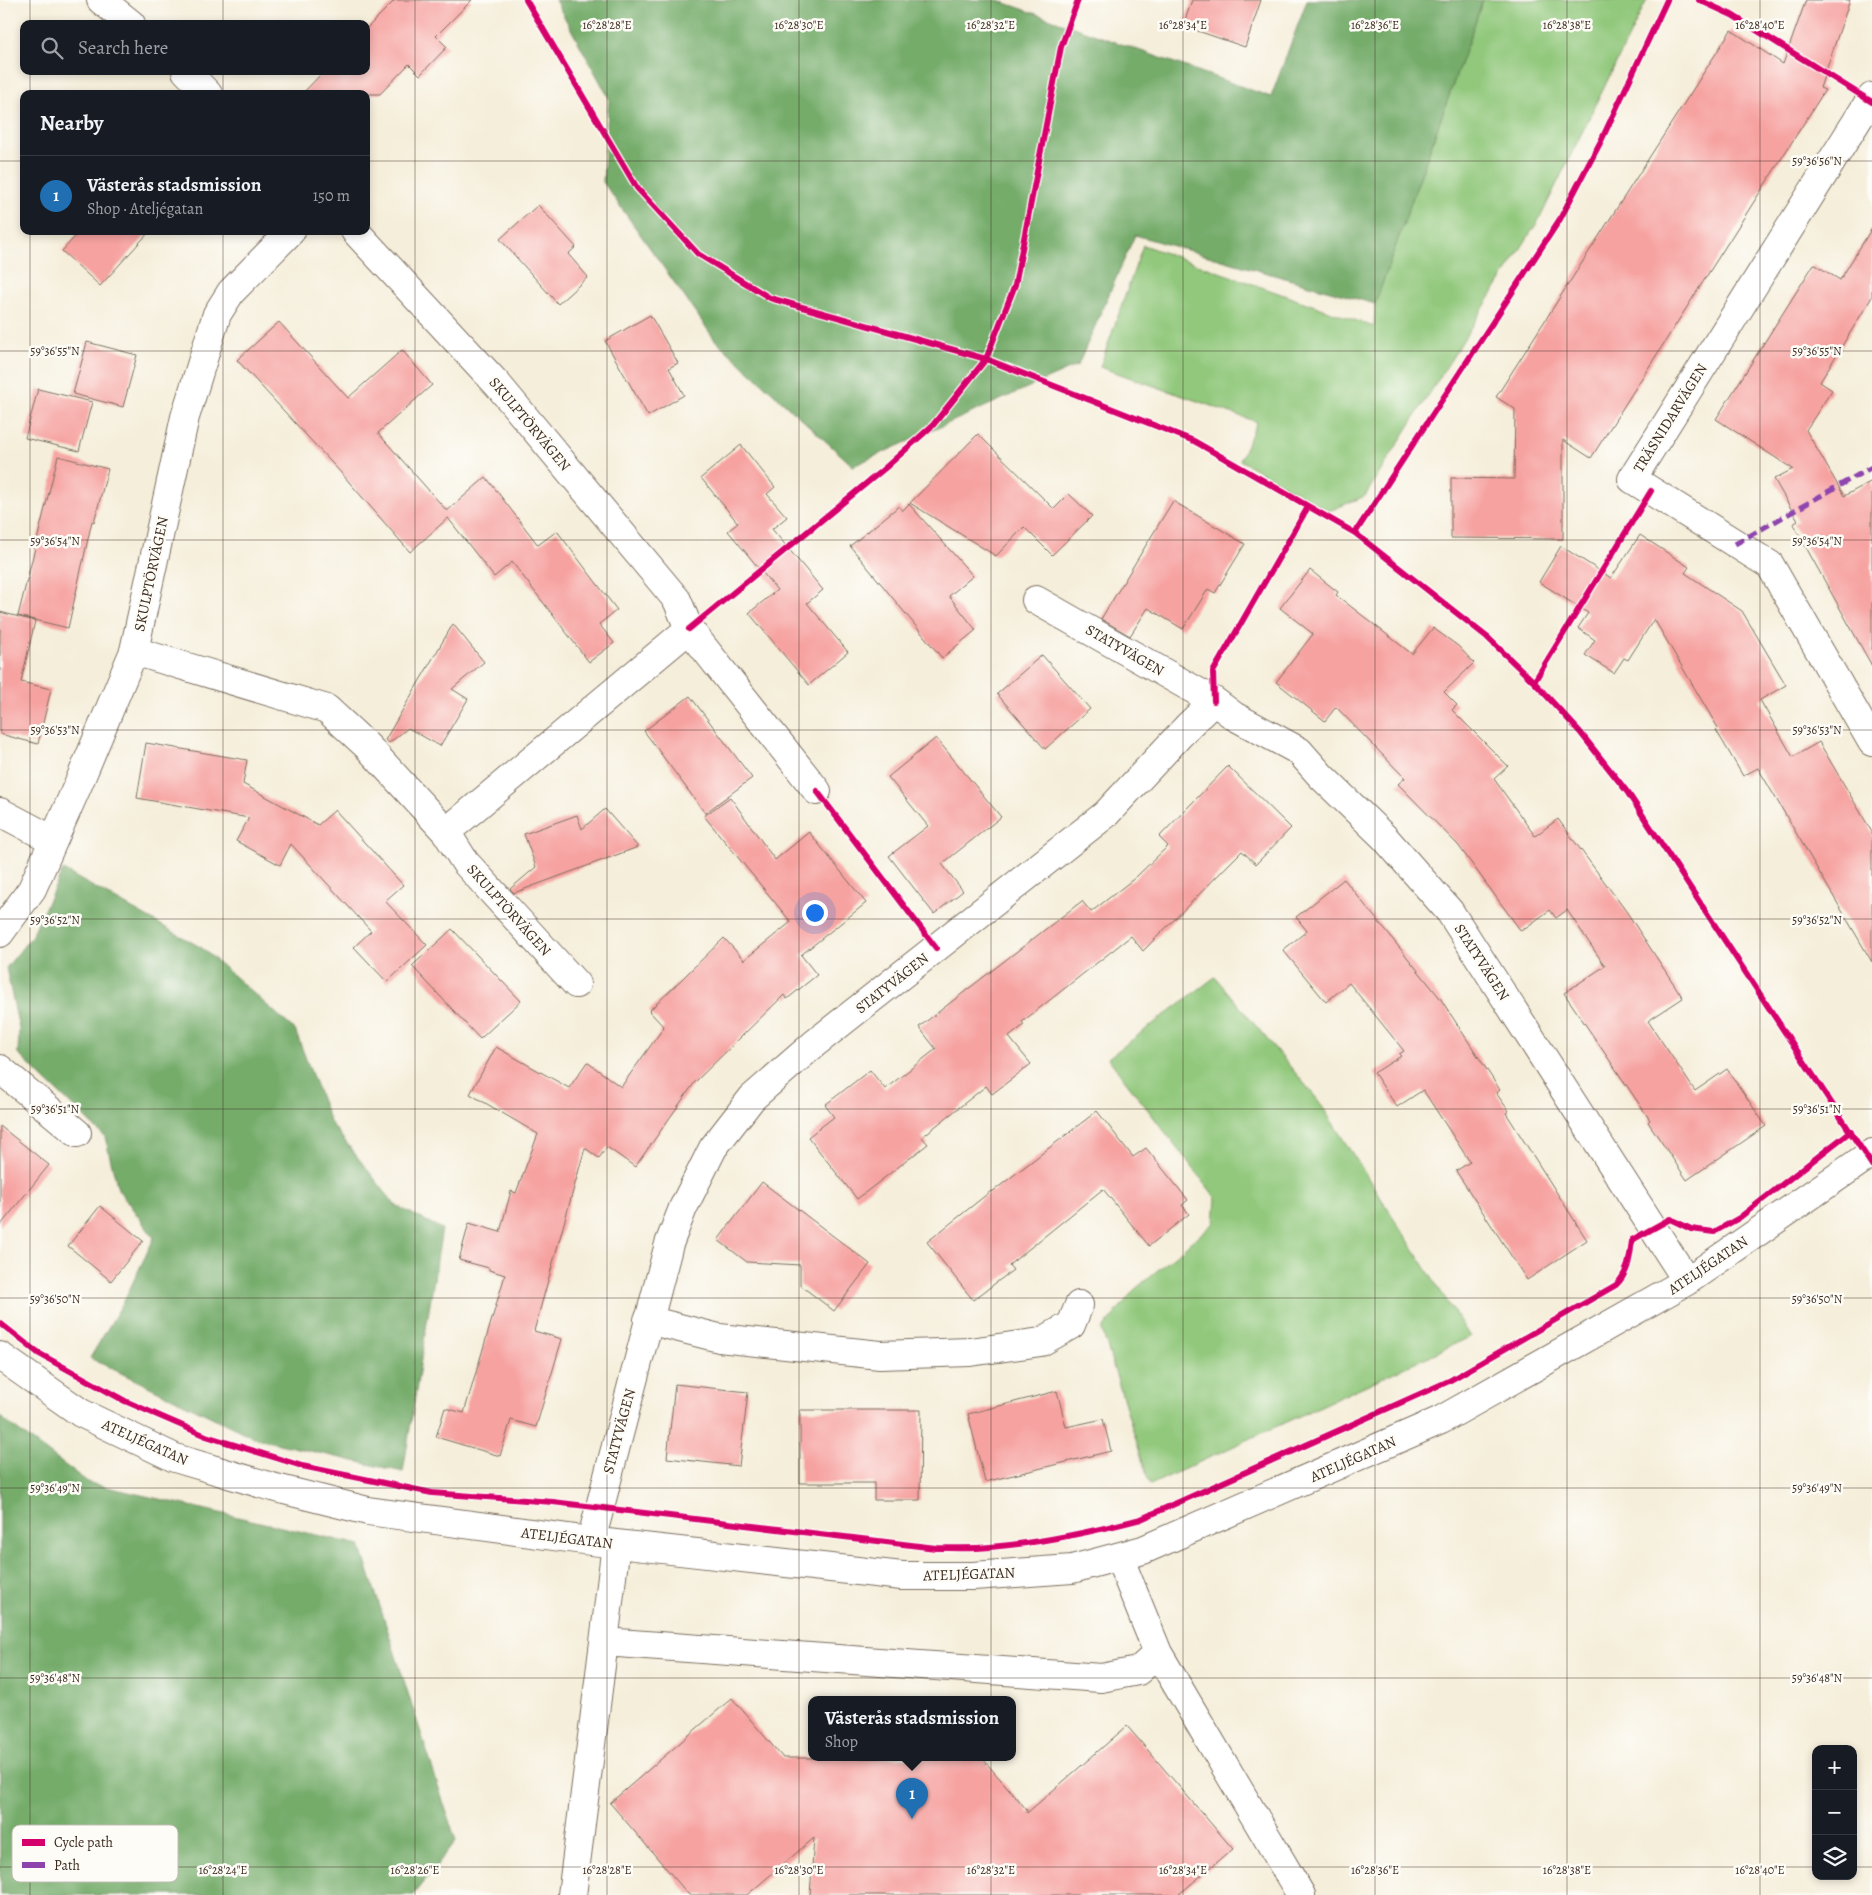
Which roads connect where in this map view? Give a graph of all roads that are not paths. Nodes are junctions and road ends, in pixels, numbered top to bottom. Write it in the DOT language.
graph roads {
  1 [pos="102,0"];
  2 [pos="126,20"];
  3 [pos="190,75"];
  4 [pos="204,90"];
  5 [pos="1872,98"];
  6 [pos="287,235"];
  7 [pos="359,235"];
  8 [pos="1036,600"];
  9 [pos="689,629"];
  10 [pos="134,651"];
  11 [pos="1214,701"];
  12 [pos="1872,742"];
  13 [pos="817,791"];
  14 [pos="0,812"];
  15 [pos="446,832"];
  16 [pos="53,840"];
  17 [pos="0,933"];
  18 [pos="576,984"];
  19 [pos="0,1069"];
  20 [pos="76,1133"];
  21 [pos="1872,1153"];
  22 [pos="1687,1281"];
  23 [pos="1079,1305"];
  24 [pos="648,1320"];
  25 [pos="3,1364"];
  26 [pos="603,1543"];
  27 [pos="1119,1557"];
  28 [pos="604,1642"];
  29 [pos="1158,1653"];
  30 [pos="572,1895"];
  31 [pos="1301,1895"];
  1 -- 2 [label="street"];
  3 -- 4 [label="street"];
  5 -- 12 [label="street, TRÄSNIDARVÄGEN"];
  6 -- 10 [label="street, SKULPTÖRVÄGEN"];
  7 -- 9 [label="street, SKULPTÖRVÄGEN"];
  8 -- 11 [label="street, STATYVÄGEN"];
  9 -- 13 [label="street, SKULPTÖRVÄGEN"];
  9 -- 15 [label="street"];
  10 -- 15 [label="street, SKULPTÖRVÄGEN"];
  10 -- 16 [label="street, SKULPTÖRVÄGEN"];
  11 -- 22 [label="street, STATYVÄGEN"];
  11 -- 24 [label="street, STATYVÄGEN"];
  14 -- 16 [label="street"];
  15 -- 18 [label="street, SKULPTÖRVÄGEN"];
  16 -- 17 [label="street, SKULPTÖRVÄGEN"];
  19 -- 20 [label="street"];
  21 -- 22 [label="street, ATELJÉGATAN"];
  22 -- 27 [label="street, ATELJÉGATAN"];
  23 -- 24 [label="street"];
  24 -- 26 [label="street, STATYVÄGEN"];
  25 -- 26 [label="street, ATELJÉGATAN"];
  26 -- 27 [label="street, ATELJÉGATAN"];
  26 -- 28 [label="street, STATYVÄGEN"];
  27 -- 29 [label="street"];
  28 -- 29 [label="street"];
  28 -- 30 [label="street, STATYVÄGEN"];
  29 -- 31 [label="street"];
}
